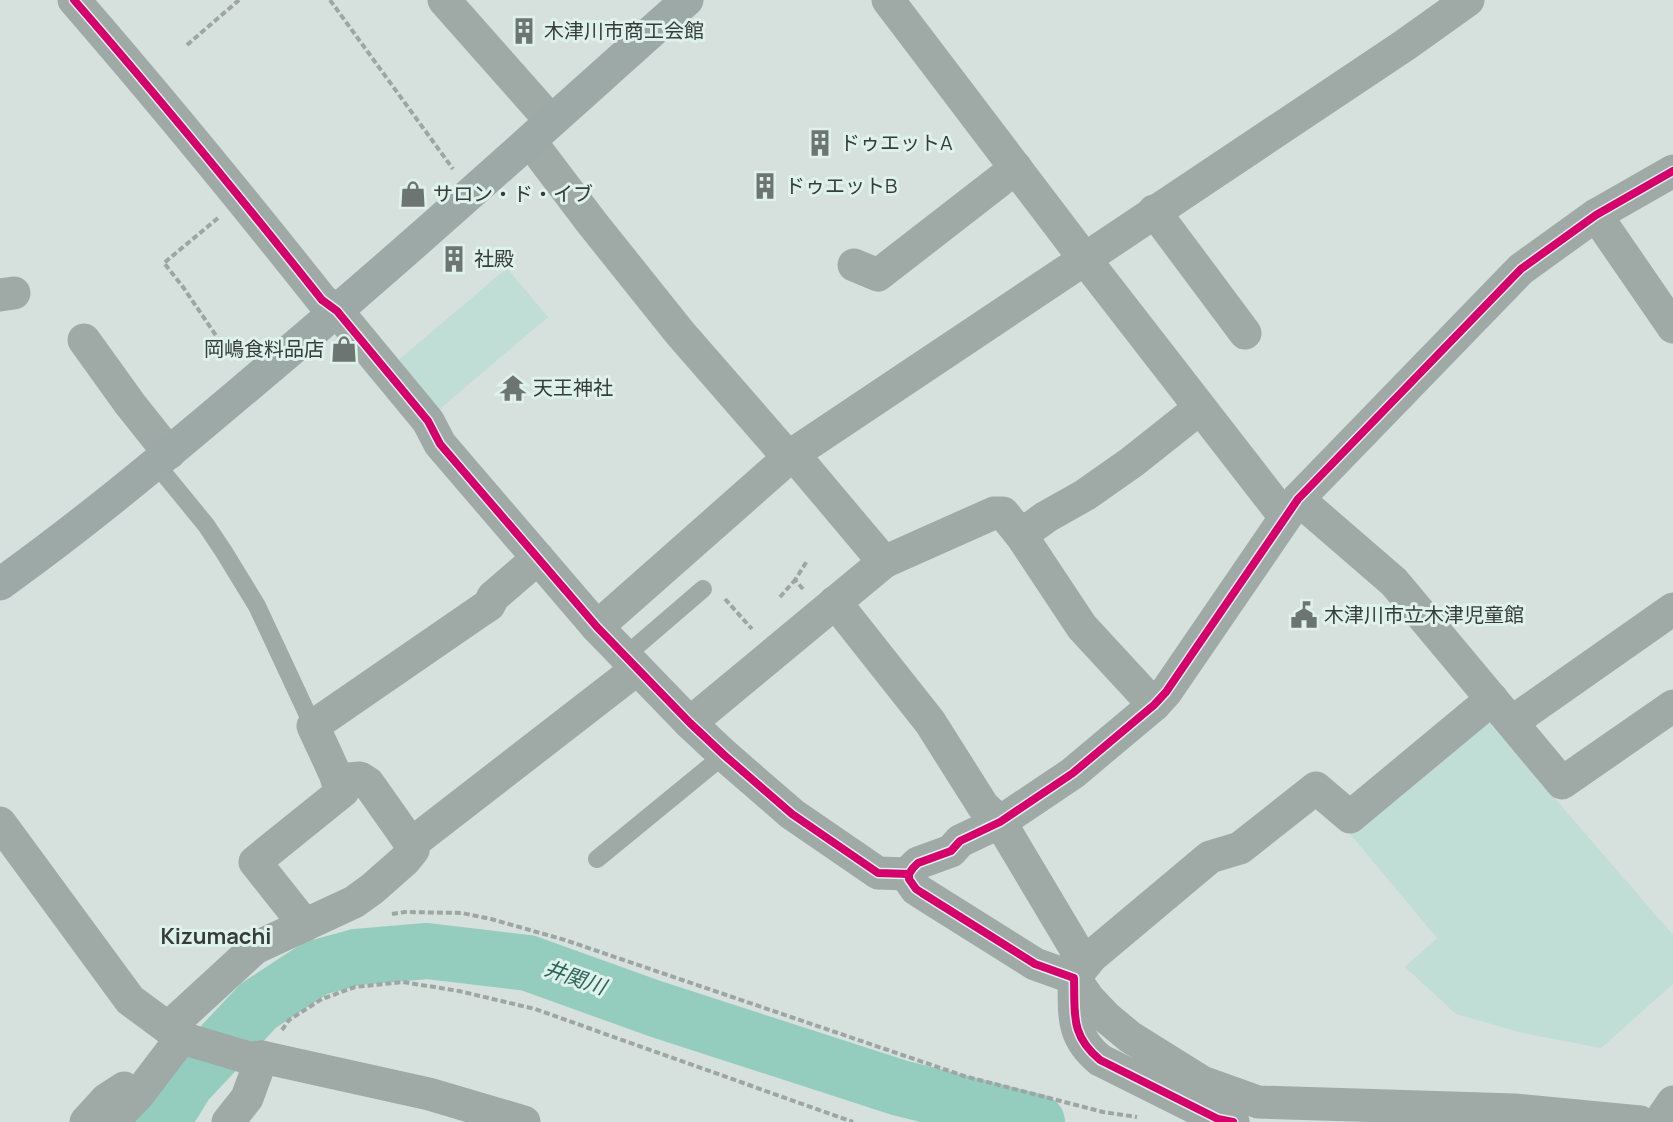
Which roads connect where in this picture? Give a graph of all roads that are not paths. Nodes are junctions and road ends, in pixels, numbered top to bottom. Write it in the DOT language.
graph roads {
  1 [pos="74,0"];
  2 [pos="444,0"];
  3 [pos="687,0"];
  4 [pos="888,0"];
  5 [pos="1468,0"];
  6 [pos="541,131"];
  7 [pos="1016,168"];
  8 [pos="1673,171"];
  9 [pos="1154,211"];
  10 [pos="1596,215"];
  11 [pos="1083,258"];
  12 [pos="854,265"];
  13 [pos="337,311"];
  14 [pos="1673,327"];
  15 [pos="1245,333"];
  16 [pos="84,340"];
  17 [pos="1200,408"];
  18 [pos="793,454"];
  19 [pos="163,458"];
  20 [pos="1291,508"];
  21 [pos="1021,535"];
  22 [pos="538,558"];
  23 [pos="884,562"];
  24 [pos="0,584"];
  25 [pos="703,589"];
  26 [pos="835,602"];
  27 [pos="1673,609"];
  28 [pos="597,627"];
  29 [pos="631,663"];
  30 [pos="1154,705"];
  31 [pos="1673,706"];
  32 [pos="1502,710"];
  33 [pos="690,723"];
  34 [pos="313,726"];
  35 [pos="724,755"];
  36 [pos="337,780"];
  37 [pos="0,822"];
  38 [pos="1000,822"];
  39 [pos="411,844"];
  40 [pos="597,860"];
  41 [pos="909,874"];
  42 [pos="305,925"];
  43 [pos="1074,978"];
  44 [pos="180,1036"];
  45 [pos="256,1058"];
  46 [pos="150,1078"];
  47 [pos="1657,1118"];
  48 [pos="1223,1121"];
  49 [pos="86,1122"];
  50 [pos="112,1122"];
  51 [pos="228,1122"];
  52 [pos="525,1122"];
  1 -- 13 [label="street"];
  2 -- 6 [label="street"];
  3 -- 6 [label="street"];
  4 -- 7 [label="street"];
  5 -- 9 [label="street"];
  6 -- 13 [label="street"];
  6 -- 18 [label="street"];
  7 -- 11 [label="street"];
  7 -- 12 [label="street"];
  8 -- 10 [label="street"];
  9 -- 11 [label="street"];
  9 -- 15 [label="street"];
  10 -- 14 [label="street"];
  10 -- 20 [label="street"];
  11 -- 17 [label="street"];
  11 -- 18 [label="street"];
  13 -- 19 [label="street"];
  13 -- 22 [label="street"];
  16 -- 19 [label="street"];
  17 -- 20 [label="street"];
  17 -- 21 [label="street"];
  18 -- 23 [label="street"];
  18 -- 28 [label="street"];
  19 -- 24 [label="street"];
  19 -- 34 [label="lane"];
  20 -- 30 [label="street"];
  20 -- 32 [label="street"];
  21 -- 23 [label="street"];
  21 -- 30 [label="street"];
  22 -- 28 [label="street"];
  22 -- 34 [label="street"];
  23 -- 26 [label="street"];
  25 -- 29 [label="lane"];
  26 -- 33 [label="street"];
  26 -- 38 [label="street"];
  27 -- 32 [label="street"];
  28 -- 29 [label="street"];
  29 -- 33 [label="street"];
  29 -- 39 [label="street"];
  30 -- 38 [label="street"];
  31 -- 32 [label="street"];
  32 -- 43 [label="street"];
  33 -- 35 [label="street"];
  34 -- 36 [label="street"];
  35 -- 40 [label="lane"];
  35 -- 41 [label="street"];
  36 -- 39 [label="street"];
  36 -- 42 [label="street"];
  37 -- 44 [label="street"];
  38 -- 41 [label="street"];
  38 -- 43 [label="street"];
  39 -- 42 [label="street"];
  41 -- 43 [label="street"];
  42 -- 44 [label="street"];
  43 -- 47 [label="street"];
  43 -- 48 [label="street"];
  44 -- 45 [label="street"];
  44 -- 46 [label="street"];
  45 -- 51 [label="street"];
  45 -- 52 [label="street"];
  46 -- 49 [label="street"];
  46 -- 50 [label="street"];
}
